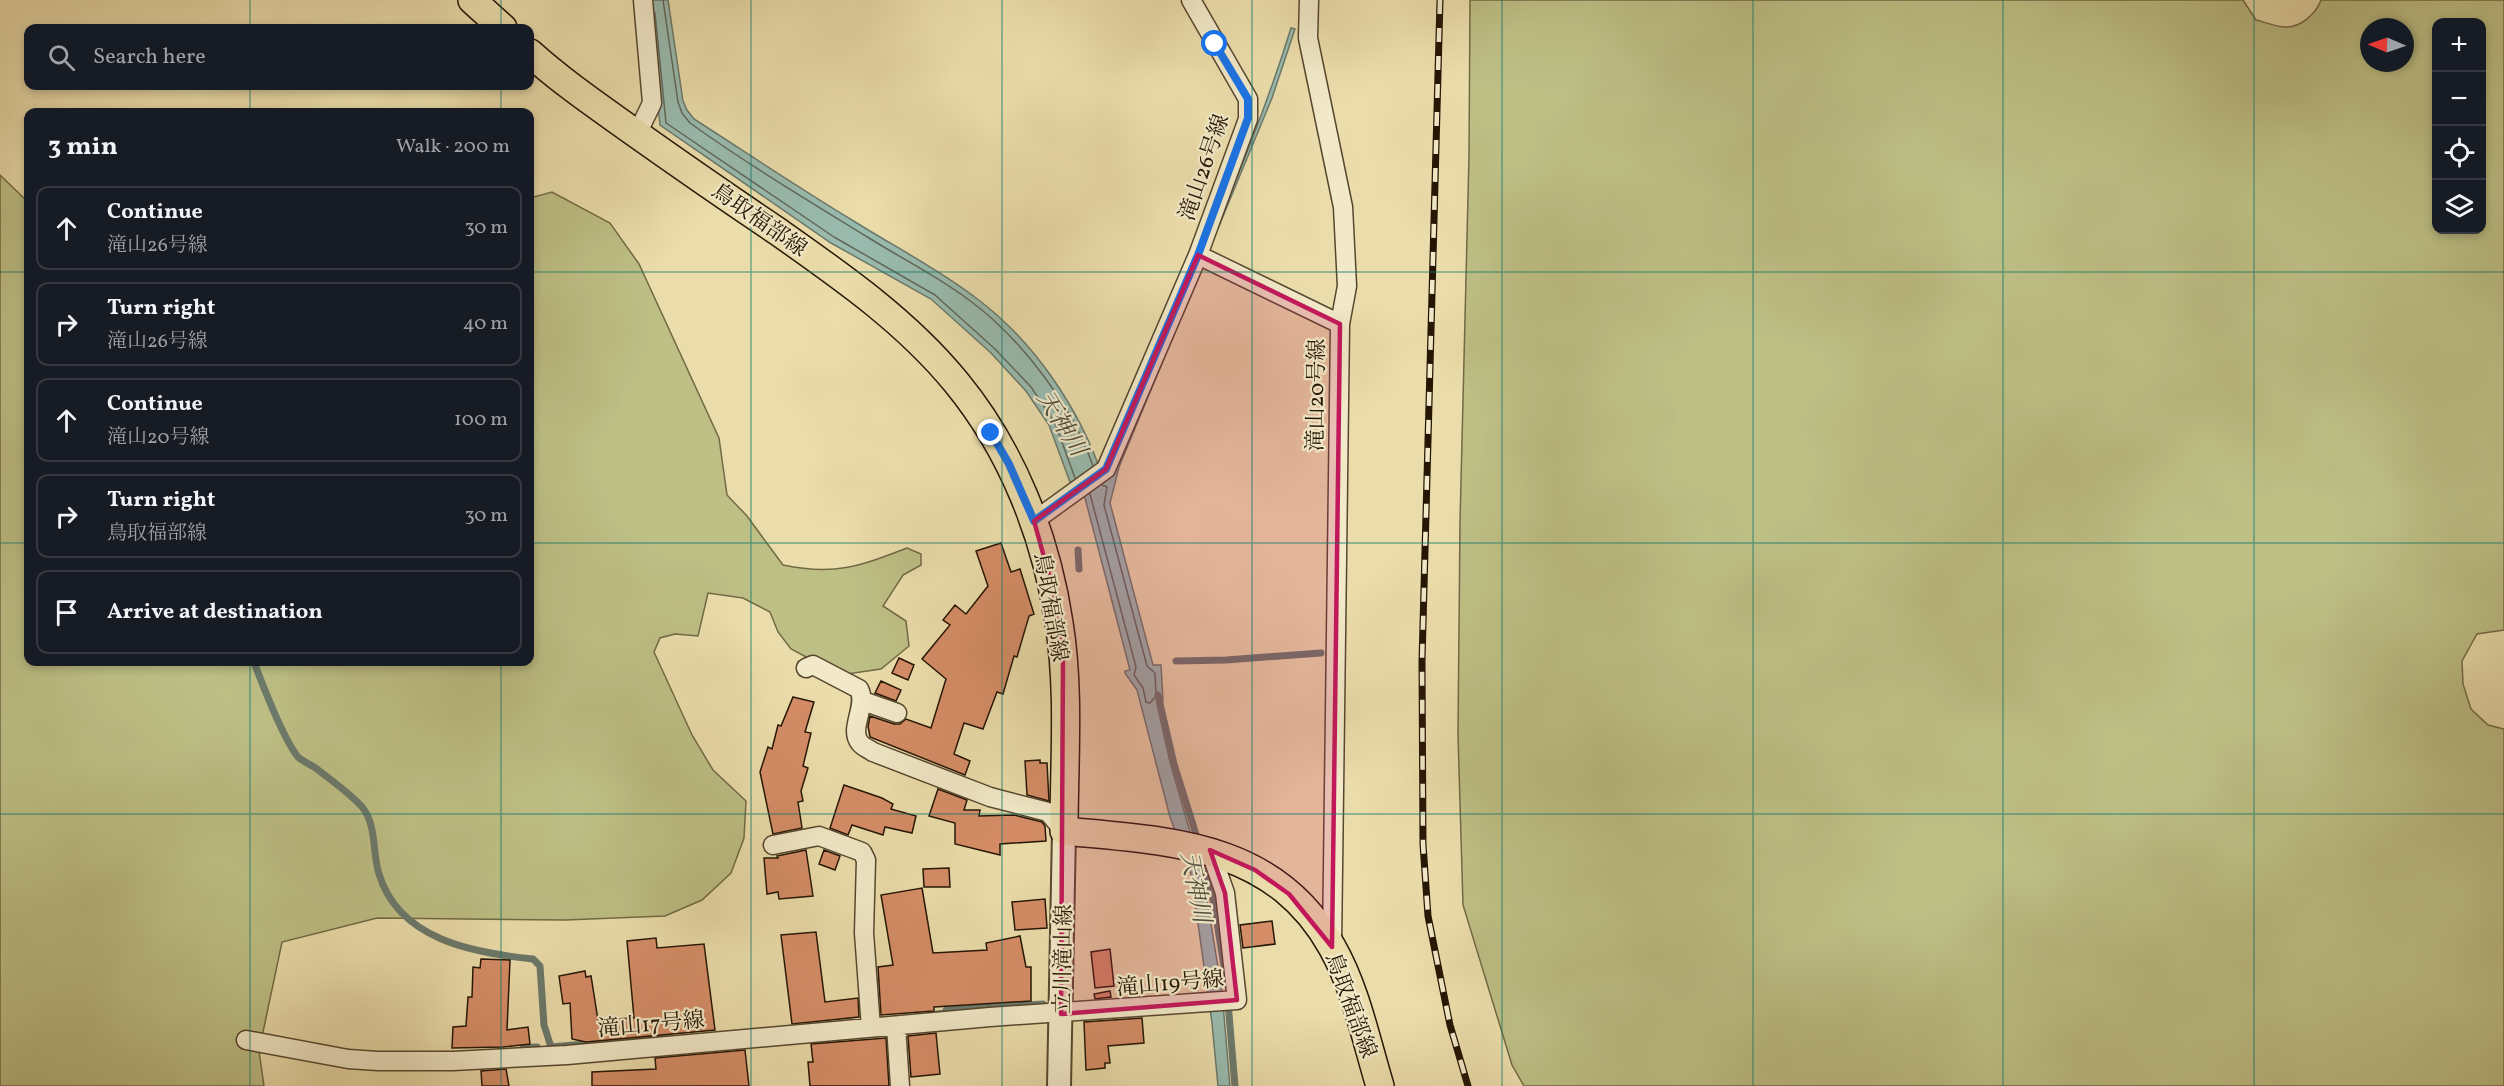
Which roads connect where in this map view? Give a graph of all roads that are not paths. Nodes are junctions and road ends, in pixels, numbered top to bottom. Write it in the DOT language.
graph roads {
  1 [pos="472,0"];
  2 [pos="643,0"];
  3 [pos="1191,0"];
  4 [pos="1309,0"];
  5 [pos="499,24"];
  6 [pos="534,57"];
  7 [pos="637,134"];
  8 [pos="1198,255"];
  9 [pos="1340,324"];
  10 [pos="1034,521"];
  11 [pos="806,668"];
  12 [pos="862,701"];
  13 [pos="897,714"];
  14 [pos="1064,831"];
  15 [pos="773,845"];
  16 [pos="1207,850"];
  17 [pos="1332,947"];
  18 [pos="1061,1014"];
  19 [pos="896,1026"];
  20 [pos="871,1028"];
  21 [pos="246,1040"];
  22 [pos="900,1086"];
  23 [pos="1059,1086"];
  24 [pos="1380,1086"];
  1 -- 5 [label="main road"];
  2 -- 7 [label="street"];
  3 -- 8 [label="street, 滝山26号線"];
  4 -- 9 [label="street"];
  6 -- 7 [label="main road, 鳥取福部線"];
  7 -- 10 [label="main road, 鳥取福部線"];
  8 -- 9 [label="street, 滝山20号線"];
  8 -- 10 [label="street"];
  9 -- 17 [label="street, 滝山20号線"];
  10 -- 14 [label="main road, 鳥取福部線"];
  11 -- 12 [label="street"];
  12 -- 13 [label="street"];
  12 -- 14 [label="street"];
  14 -- 16 [label="main road, 鳥取福部線"];
  14 -- 18 [label="street, 立川滝山線"];
  15 -- 20 [label="street"];
  16 -- 17 [label="main road, 鳥取福部線"];
  16 -- 18 [label="street, 滝山19号線"];
  17 -- 24 [label="main road, 鳥取福部線"];
  18 -- 19 [label="street, 滝山17号線"];
  18 -- 23 [label="street, 立川滝山線"];
  19 -- 20 [label="street, 滝山17号線"];
  19 -- 22 [label="street"];
  20 -- 21 [label="street, 滝山17号線"];
}
